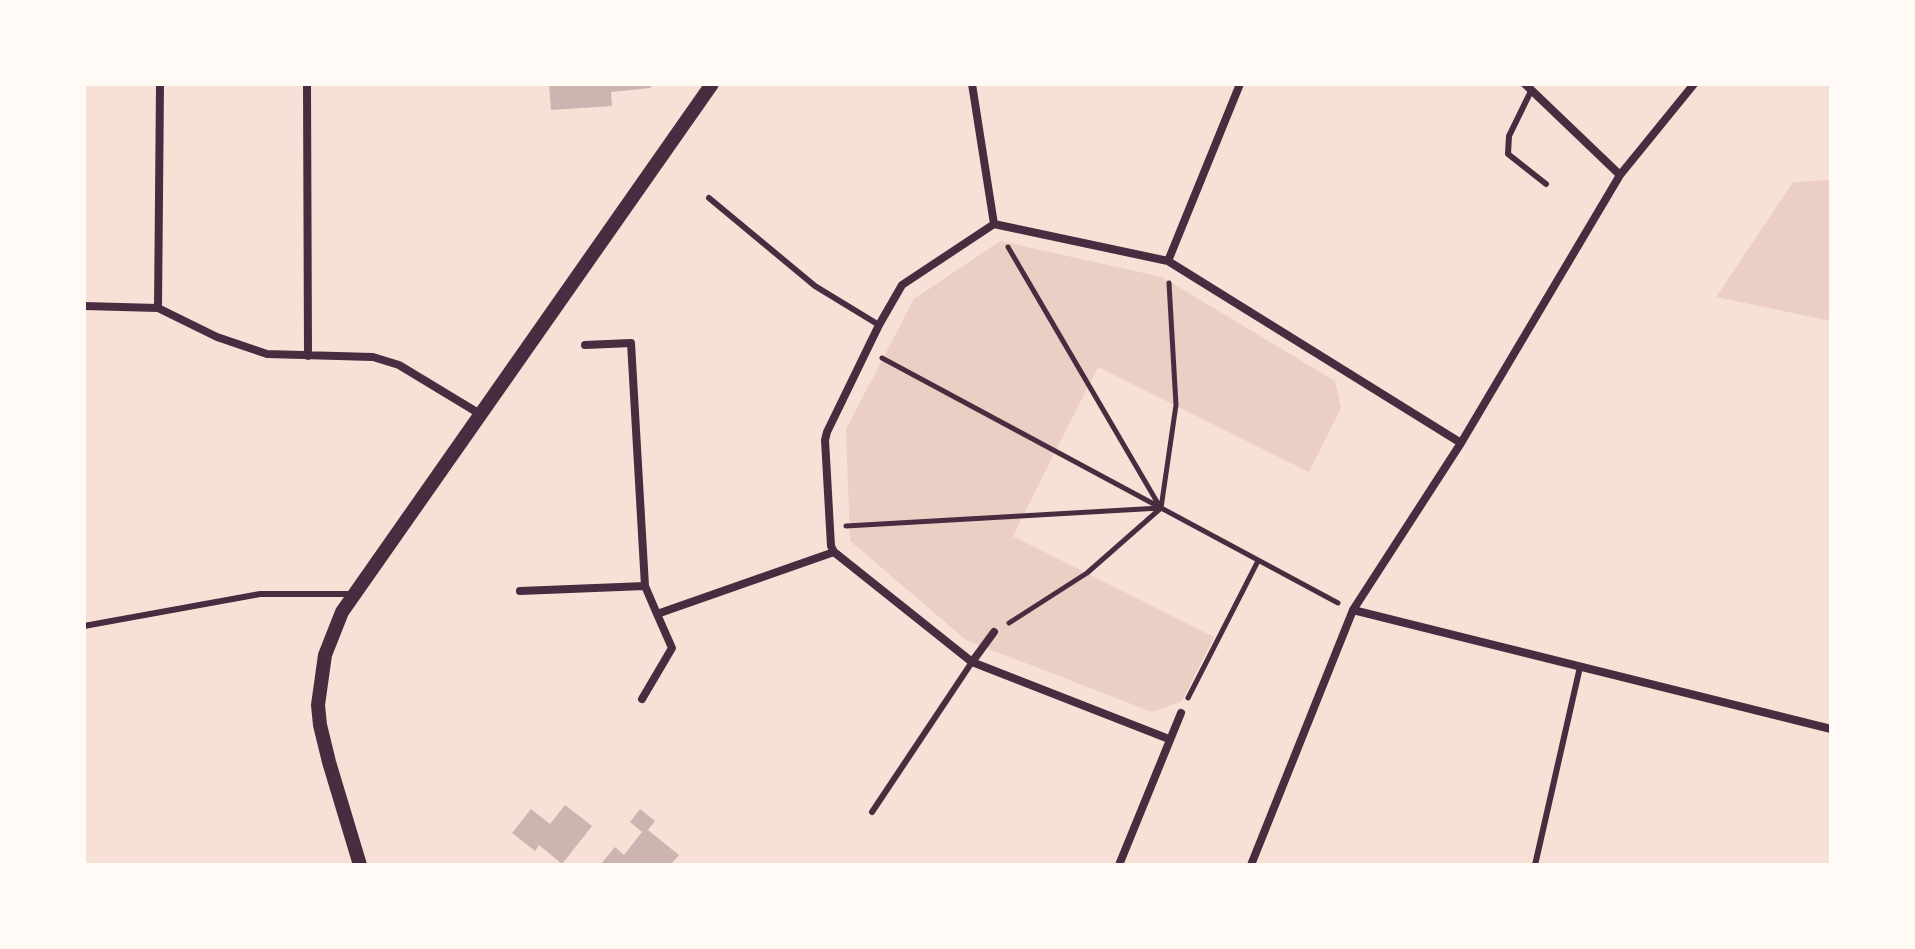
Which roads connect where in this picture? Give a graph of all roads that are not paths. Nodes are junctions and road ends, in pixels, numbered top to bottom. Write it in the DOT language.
graph roads {
  1 [pos="160,84"];
  2 [pos="307,84"];
  3 [pos="712,84"];
  4 [pos="972,84"];
  5 [pos="1240,84"];
  6 [pos="1694,84"];
  7 [pos="1528,88"];
  8 [pos="1620,175"];
  9 [pos="1546,184"];
  10 [pos="709,198"];
  11 [pos="994,224"];
  12 [pos="1168,261"];
  13 [pos="84,306"];
  14 [pos="158,308"];
  15 [pos="879,325"];
  16 [pos="585,345"];
  17 [pos="308,356"];
  18 [pos="480,414"];
  19 [pos="1461,443"];
  20 [pos="834,552"];
  21 [pos="645,586"];
  22 [pos="520,591"];
  23 [pos="353,594"];
  24 [pos="1353,610"];
  25 [pos="657,614"];
  26 [pos="84,626"];
  27 [pos="994,632"];
  28 [pos="972,662"];
  29 [pos="1580,667"];
  30 [pos="642,699"];
  31 [pos="1181,713"];
  32 [pos="1831,729"];
  33 [pos="1169,739"];
  34 [pos="872,812"];
  35 [pos="360,865"];
  36 [pos="1119,865"];
  37 [pos="1251,865"];
  38 [pos="1535,865"];
  1 -- 14 [label="street"];
  2 -- 17 [label="street"];
  3 -- 18 [label="street"];
  4 -- 11 [label="street"];
  5 -- 12 [label="street"];
  6 -- 8 [label="street"];
  7 -- 8 [label="street"];
  7 -- 9 [label="lane"];
  8 -- 19 [label="street"];
  10 -- 15 [label="lane"];
  11 -- 12 [label="street"];
  11 -- 15 [label="street"];
  12 -- 19 [label="street"];
  13 -- 14 [label="street"];
  14 -- 17 [label="street"];
  15 -- 20 [label="street"];
  16 -- 21 [label="street"];
  17 -- 18 [label="street"];
  18 -- 23 [label="street"];
  19 -- 24 [label="street"];
  20 -- 25 [label="street"];
  20 -- 28 [label="street"];
  21 -- 22 [label="street"];
  21 -- 25 [label="street"];
  23 -- 26 [label="lane"];
  23 -- 35 [label="street"];
  24 -- 29 [label="street"];
  24 -- 37 [label="street"];
  25 -- 30 [label="street"];
  27 -- 28 [label="street"];
  28 -- 33 [label="street"];
  28 -- 34 [label="lane"];
  29 -- 32 [label="street"];
  29 -- 38 [label="lane"];
  31 -- 33 [label="street"];
  33 -- 36 [label="street"];
}
